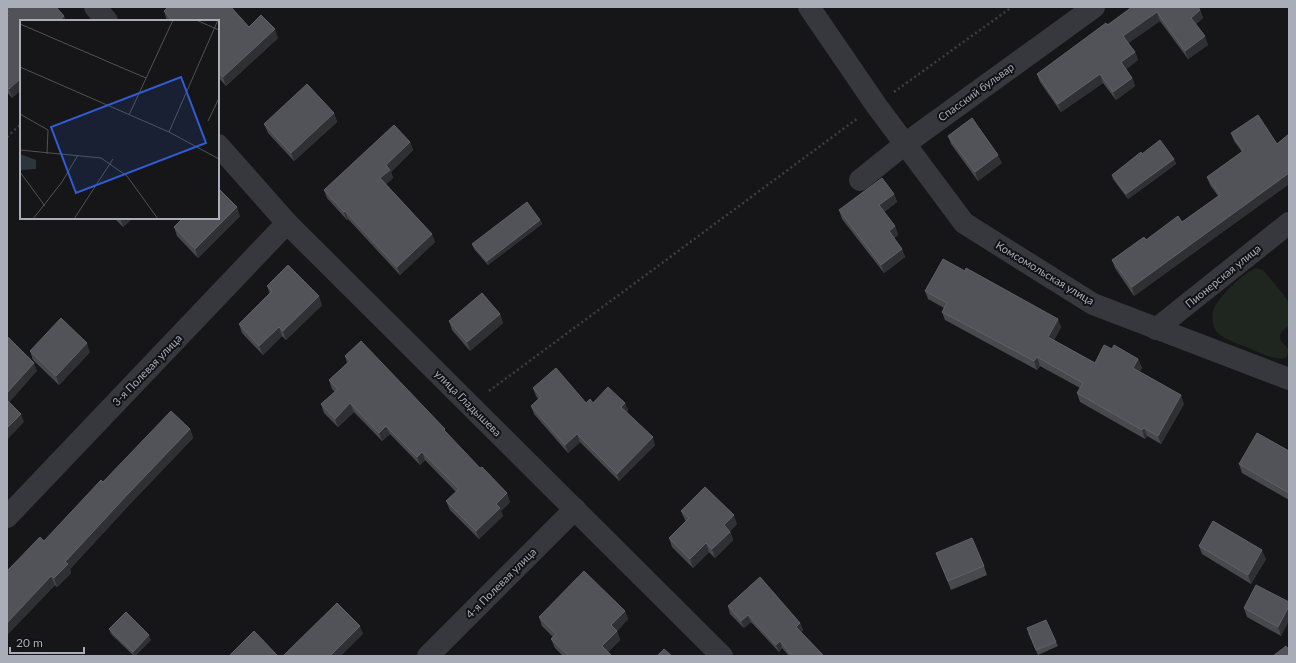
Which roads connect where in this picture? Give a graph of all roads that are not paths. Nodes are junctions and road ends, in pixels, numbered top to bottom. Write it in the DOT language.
graph roads {
  1 [pos="95,7"];
  2 [pos="809,7"];
  3 [pos="1094,7"];
  4 [pos="106,20"];
  5 [pos="905,144"];
  6 [pos="219,146"];
  7 [pos="860,180"];
  8 [pos="287,223"];
  9 [pos="1289,223"];
  10 [pos="1156,329"];
  11 [pos="1289,378"];
  12 [pos="575,509"];
  13 [pos="7,517"];
  14 [pos="428,656"];
  15 [pos="722,656"];
  1 -- 4 [label="street"];
  2 -- 5 [label="street, Комсомольская улица"];
  3 -- 5 [label="street, Спасский бульвар"];
  5 -- 7 [label="street, Спасский бульвар"];
  5 -- 10 [label="street, Комсомольская улица"];
  6 -- 8 [label="street, улица Гладышева"];
  8 -- 12 [label="street, улица Гладышева"];
  8 -- 13 [label="street, 3-я Полевая улица"];
  9 -- 10 [label="street, Пионерская улица"];
  10 -- 11 [label="street, Комсомольская улица"];
  12 -- 14 [label="street, 4-я Полевая улица"];
  12 -- 15 [label="street, улица Гладышева"];
}
